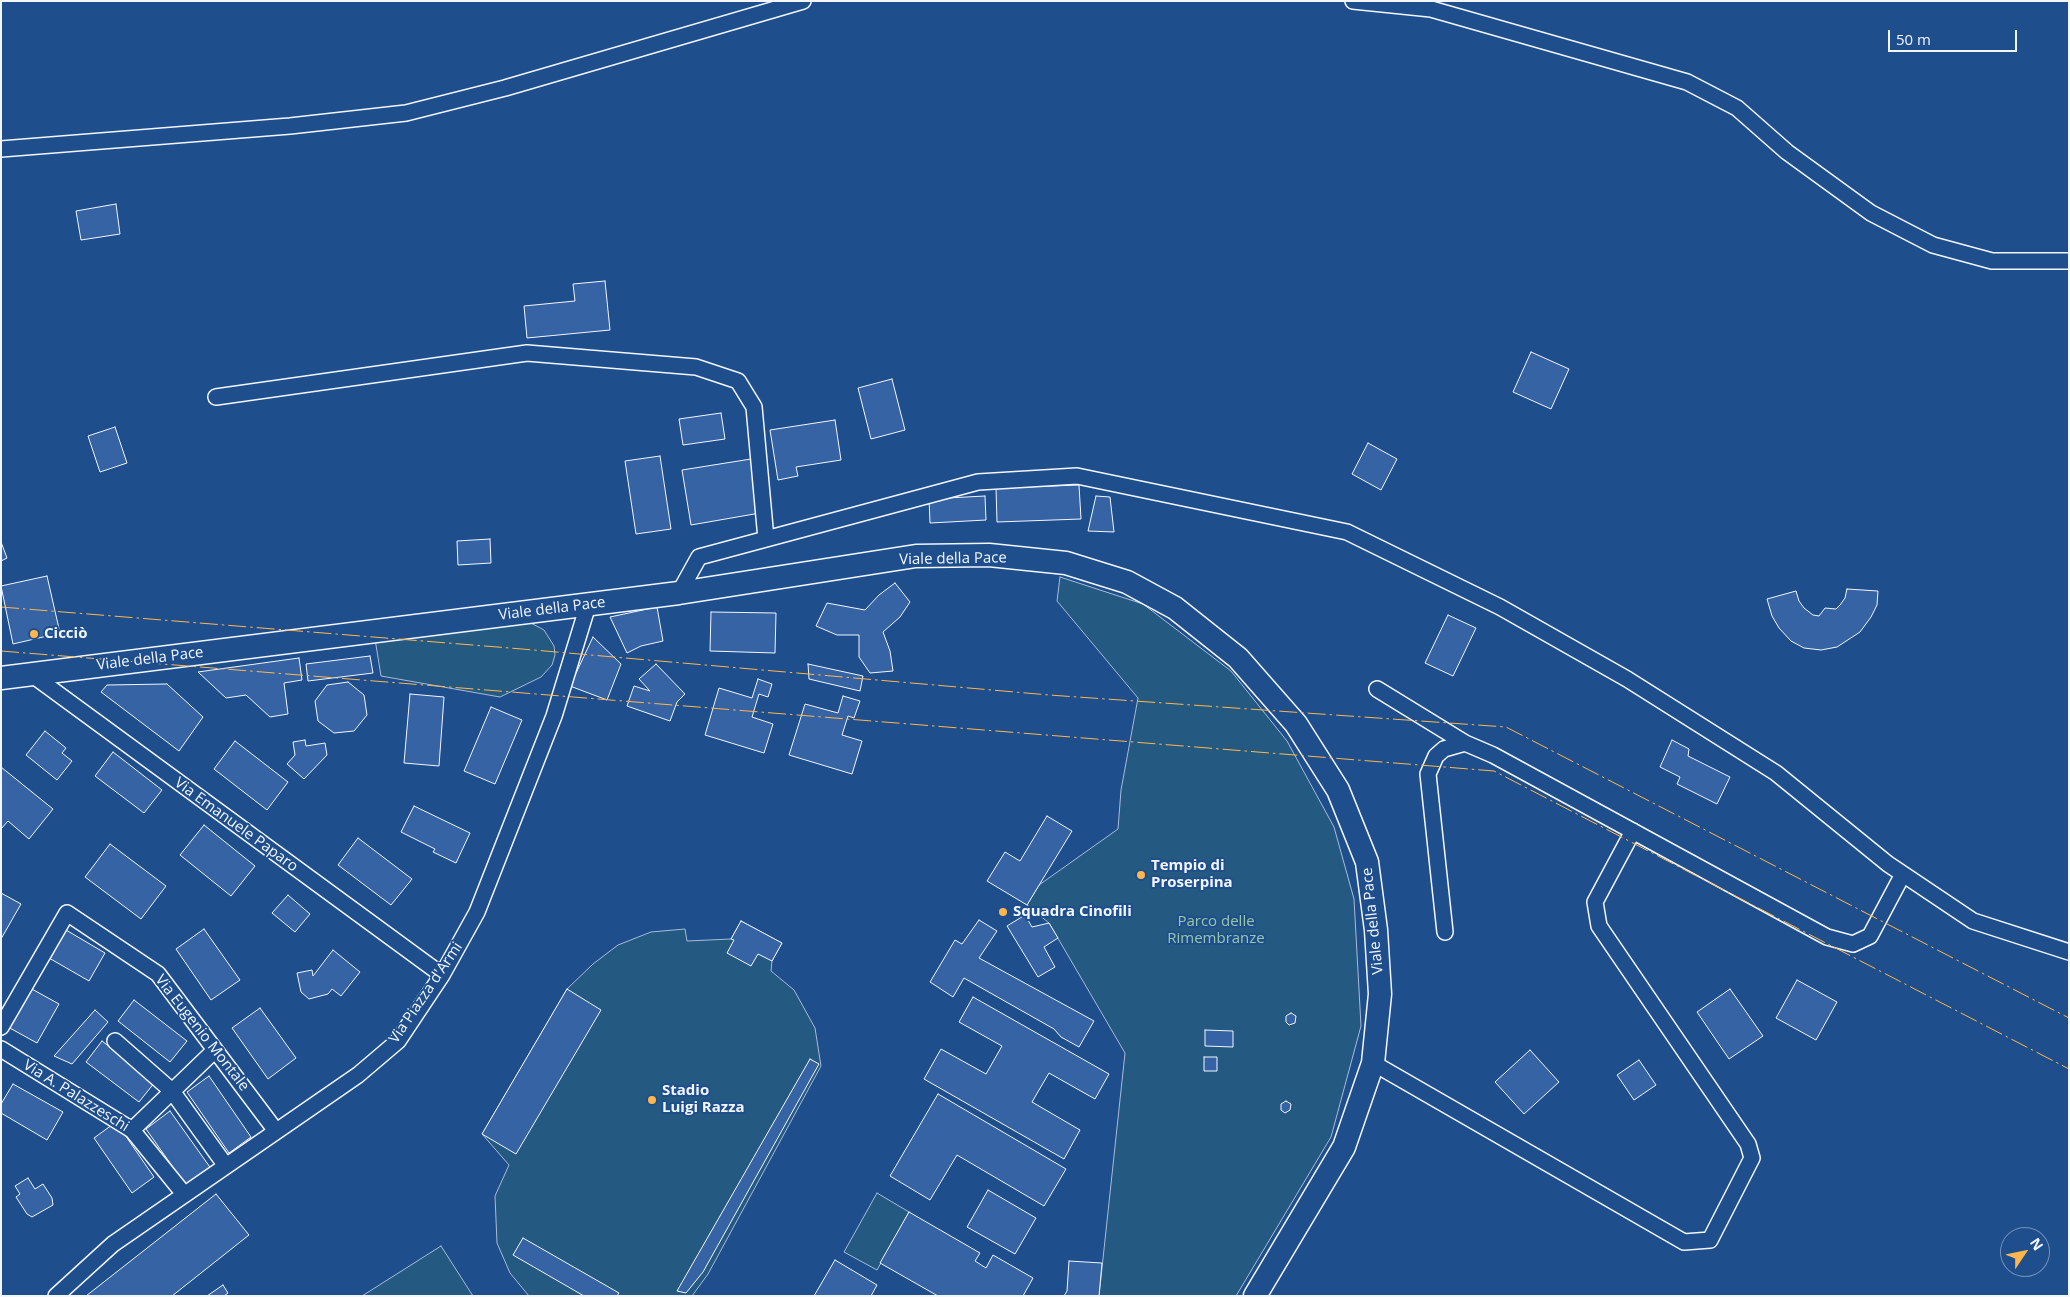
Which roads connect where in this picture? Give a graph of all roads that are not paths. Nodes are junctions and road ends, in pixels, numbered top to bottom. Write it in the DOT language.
graph roads {
  1 [pos="803,1"];
  2 [pos="1353,1"];
  3 [pos="1,149"];
  4 [pos="2069,261"];
  5 [pos="216,397"];
  6 [pos="766,539"];
  7 [pos="679,593"];
  8 [pos="588,605"];
  9 [pos="31,674"];
  10 [pos="1,678"];
  11 [pos="1377,689"];
  12 [pos="1465,742"];
  13 [pos="1633,831"];
  14 [pos="1903,874"];
  15 [pos="1445,932"];
  16 [pos="2069,952"];
  17 [pos="442,975"];
  18 [pos="1,1027"];
  19 [pos="115,1040"];
  20 [pos="1,1049"];
  21 [pos="215,1050"];
  22 [pos="1373,1063"];
  23 [pos="172,1091"];
  24 [pos="132,1130"];
  25 [pos="276,1131"];
  26 [pos="226,1166"];
  27 [pos="184,1194"];
  28 [pos="56,1296"];
  29 [pos="1255,1296"];
  1 -- 3 [label="street"];
  2 -- 4 [label="street"];
  5 -- 6 [label="street"];
  6 -- 7 [label="street"];
  6 -- 14 [label="street"];
  7 -- 8 [label="main road, Viale della Pace"];
  7 -- 22 [label="main road, Viale della Pace"];
  8 -- 9 [label="main road, Viale della Pace"];
  8 -- 17 [label="street, Via Piazza d'Armi"];
  9 -- 10 [label="main road, Viale della Pace"];
  9 -- 17 [label="street, Via Emanuele Paparo"];
  11 -- 12 [label="street"];
  12 -- 13 [label="street"];
  12 -- 15 [label="street"];
  13 -- 14 [label="street"];
  13 -- 22 [label="street"];
  14 -- 16 [label="street"];
  17 -- 25 [label="street, Via Piazza d'Armi"];
  18 -- 21 [label="street, Via Eugenio Montale"];
  19 -- 23 [label="street"];
  20 -- 24 [label="street, Via A. Palazzeschi"];
  21 -- 23 [label="street"];
  21 -- 25 [label="street, Via Eugenio Montale"];
  22 -- 29 [label="main road, Viale della Pace"];
  23 -- 24 [label="street"];
  23 -- 26 [label="street"];
  24 -- 27 [label="street, Via A. Palazzeschi"];
  25 -- 26 [label="street, Via Piazza d'Armi"];
  26 -- 27 [label="street, Via Piazza d'Armi"];
  27 -- 28 [label="street, Via Piazza d'Armi"];
}
